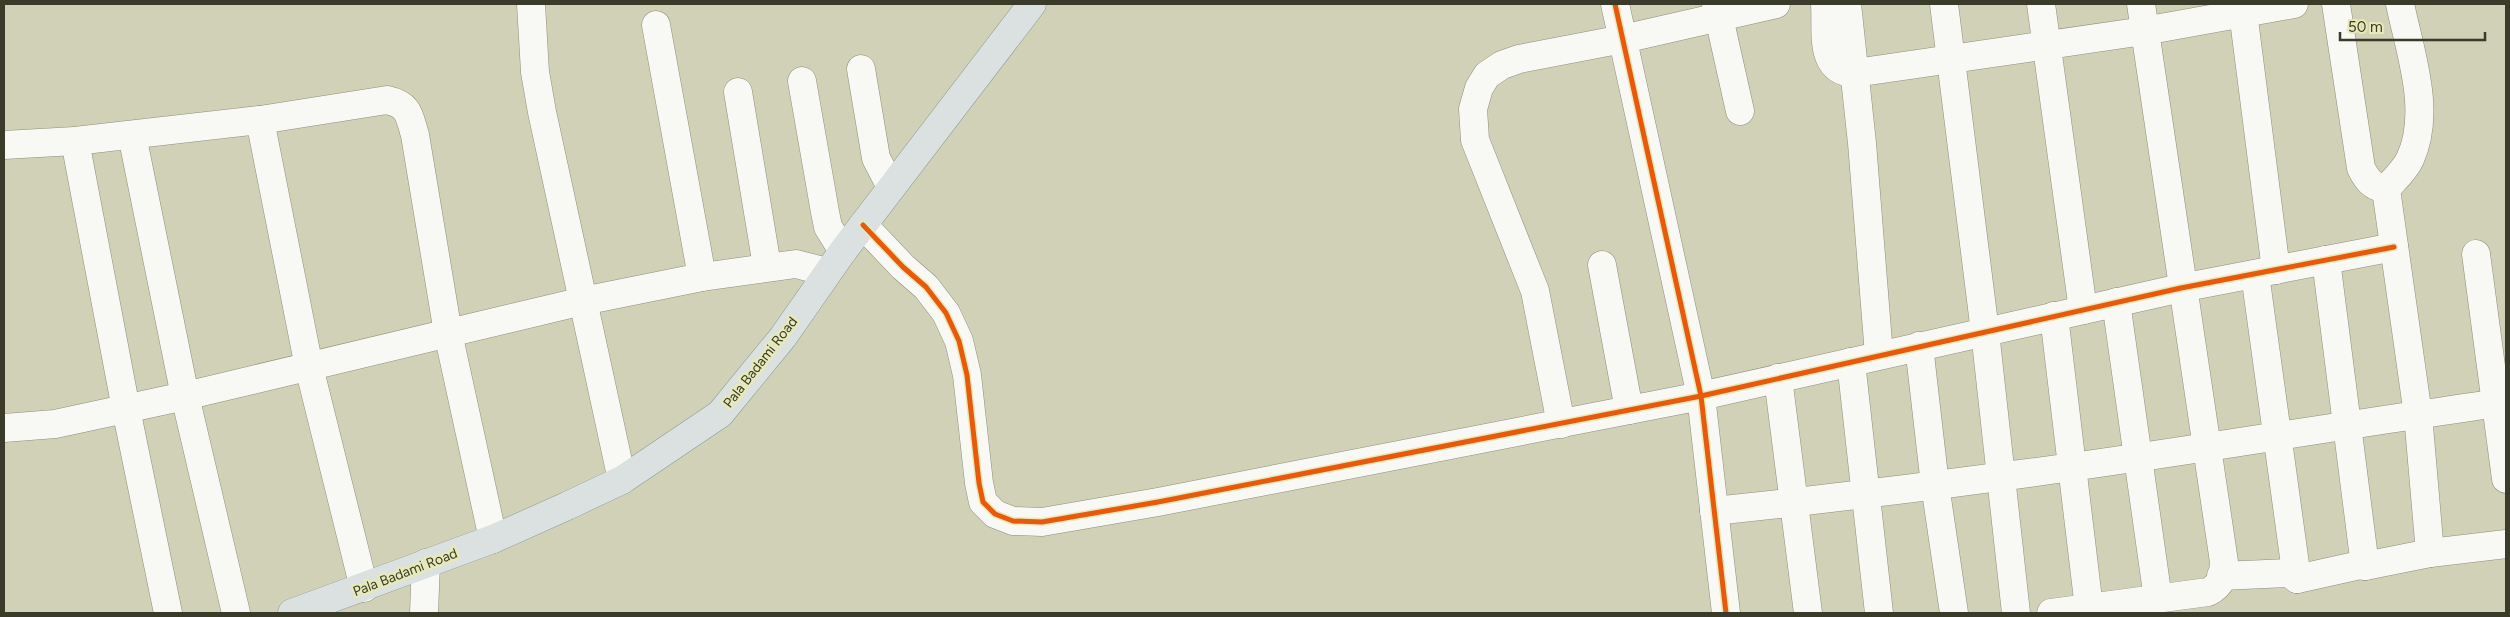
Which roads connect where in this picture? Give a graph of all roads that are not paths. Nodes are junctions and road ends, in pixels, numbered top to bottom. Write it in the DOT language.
graph roads {
  1 [pos="531,4"];
  2 [pos="1032,4"];
  3 [pos="1615,4"];
  4 [pos="1776,4"];
  5 [pos="1825,4"];
  6 [pos="1848,4"];
  7 [pos="1944,4"];
  8 [pos="2041,4"];
  9 [pos="2140,4"];
  10 [pos="2294,4"];
  11 [pos="2336,4"];
  12 [pos="2400,4"];
  13 [pos="2242,8"];
  14 [pos="1717,10"];
  15 [pos="656,25"];
  16 [pos="2144,30"];
  17 [pos="1623,39"];
  18 [pos="2047,45"];
  19 [pos="1952,58"];
  20 [pos="861,69"];
  21 [pos="1855,73"];
  22 [pos="802,81"];
  23 [pos="738,92"];
  24 [pos="1740,111"];
  25 [pos="260,120"];
  26 [pos="132,135"];
  27 [pos="75,141"];
  28 [pos="4,144"];
  29 [pos="891,187"];
  30 [pos="2386,189"];
  31 [pos="863,225"];
  32 [pos="2394,247"];
  33 [pos="843,251"];
  34 [pos="2476,254"];
  35 [pos="2326,260"];
  36 [pos="1602,265"];
  37 [pos="767,266"];
  38 [pos="826,272"];
  39 [pos="2265,272"];
  40 [pos="702,277"];
  41 [pos="2181,288"];
  42 [pos="583,302"];
  43 [pos="2116,302"];
  44 [pos="2083,310"];
  45 [pos="2054,316"];
  46 [pos="1985,332"];
  47 [pos="448,333"];
  48 [pos="1919,346"];
  49 [pos="1878,355"];
  50 [pos="1851,362"];
  51 [pos="309,367"];
  52 [pos="1778,378"];
  53 [pos="185,396"];
  54 [pos="1701,396"];
  55 [pos="2501,403"];
  56 [pos="126,409"];
  57 [pos="1630,410"];
  58 [pos="2418,415"];
  59 [pos="1561,424"];
  60 [pos="2347,426"];
  61 [pos="4,428"];
  62 [pos="2278,435"];
  63 [pos="2206,446"];
  64 [pos="2139,457"];
  65 [pos="2072,466"];
  66 [pos="2002,476"];
  67 [pos="2506,479"];
  68 [pos="622,480"];
  69 [pos="1935,485"];
  70 [pos="1866,494"];
  71 [pos="1795,502"];
  72 [pos="1714,511"];
  73 [pos="493,539"];
  74 [pos="2506,544"];
  75 [pos="2430,553"];
  76 [pos="426,563"];
  77 [pos="2365,566"];
  78 [pos="2222,577"];
  79 [pos="2297,580"];
  80 [pos="364,588"];
  81 [pos="2158,599"];
  82 [pos="2089,608"];
  83 [pos="168,613"];
  84 [pos="236,613"];
  85 [pos="292,613"];
  86 [pos="424,613"];
  87 [pos="1726,613"];
  88 [pos="1808,613"];
  89 [pos="1879,613"];
  90 [pos="1954,613"];
  91 [pos="2016,613"];
  92 [pos="2052,613"];
  1 -- 42 [label="street"];
  2 -- 29 [label="main road, Pala Badami Road"];
  3 -- 17 [label="street"];
  4 -- 14 [label="street"];
  5 -- 21 [label="street"];
  6 -- 21 [label="street"];
  7 -- 19 [label="street"];
  8 -- 18 [label="street"];
  9 -- 16 [label="street"];
  10 -- 13 [label="street"];
  11 -- 30 [label="street"];
  12 -- 30 [label="street"];
  13 -- 16 [label="street"];
  13 -- 39 [label="street"];
  14 -- 17 [label="street"];
  14 -- 24 [label="street"];
  15 -- 40 [label="street"];
  16 -- 18 [label="street"];
  16 -- 41 [label="street"];
  17 -- 54 [label="street"];
  17 -- 59 [label="street"];
  18 -- 19 [label="street"];
  18 -- 44 [label="street"];
  19 -- 21 [label="street"];
  19 -- 46 [label="street"];
  20 -- 29 [label="street"];
  21 -- 49 [label="street"];
  22 -- 33 [label="street"];
  23 -- 37 [label="street"];
  25 -- 26 [label="street"];
  25 -- 47 [label="street"];
  25 -- 51 [label="street"];
  26 -- 27 [label="street"];
  26 -- 53 [label="street"];
  27 -- 28 [label="street"];
  27 -- 56 [label="street"];
  29 -- 31 [label="main road, Pala Badami Road"];
  30 -- 32 [label="street"];
  31 -- 33 [label="main road, Pala Badami Road"];
  31 -- 59 [label="street"];
  32 -- 35 [label="street"];
  32 -- 58 [label="street"];
  33 -- 38 [label="main road, Pala Badami Road"];
  34 -- 55 [label="street"];
  35 -- 39 [label="street"];
  35 -- 60 [label="street"];
  36 -- 57 [label="street"];
  37 -- 38 [label="street"];
  37 -- 40 [label="street"];
  38 -- 68 [label="main road, Pala Badami Road"];
  39 -- 41 [label="street"];
  39 -- 62 [label="street"];
  40 -- 42 [label="street"];
  41 -- 43 [label="street"];
  41 -- 63 [label="street"];
  42 -- 47 [label="street"];
  42 -- 68 [label="street"];
  43 -- 44 [label="street"];
  43 -- 64 [label="street"];
  44 -- 45 [label="street"];
  45 -- 46 [label="street"];
  45 -- 65 [label="street"];
  46 -- 48 [label="street"];
  46 -- 66 [label="street"];
  47 -- 51 [label="street"];
  47 -- 73 [label="street"];
  48 -- 49 [label="street"];
  48 -- 69 [label="street"];
  49 -- 50 [label="street"];
  50 -- 52 [label="street"];
  50 -- 70 [label="street"];
  51 -- 53 [label="street"];
  51 -- 80 [label="street"];
  52 -- 54 [label="street"];
  52 -- 71 [label="street"];
  53 -- 56 [label="street"];
  53 -- 84 [label="street"];
  54 -- 57 [label="street"];
  54 -- 72 [label="street"];
  55 -- 58 [label="street"];
  55 -- 67 [label="street"];
  56 -- 61 [label="street"];
  56 -- 83 [label="street"];
  57 -- 59 [label="street"];
  58 -- 60 [label="street"];
  58 -- 75 [label="street"];
  60 -- 62 [label="street"];
  60 -- 77 [label="street"];
  62 -- 63 [label="street"];
  62 -- 79 [label="street"];
  63 -- 64 [label="street"];
  63 -- 78 [label="street"];
  64 -- 65 [label="street"];
  64 -- 81 [label="street"];
  65 -- 66 [label="street"];
  65 -- 82 [label="street"];
  66 -- 69 [label="street"];
  66 -- 91 [label="street"];
  68 -- 73 [label="main road, Pala Badami Road"];
  69 -- 70 [label="street"];
  69 -- 90 [label="street"];
  70 -- 71 [label="street"];
  70 -- 89 [label="street"];
  71 -- 72 [label="street"];
  71 -- 88 [label="street"];
  72 -- 87 [label="street"];
  73 -- 76 [label="main road, Pala Badami Road"];
  74 -- 75 [label="street"];
  75 -- 77 [label="street"];
  76 -- 80 [label="main road, Pala Badami Road"];
  76 -- 86 [label="street"];
  77 -- 79 [label="street"];
  78 -- 79 [label="street"];
  78 -- 81 [label="street"];
  80 -- 85 [label="main road, Pala Badami Road"];
  81 -- 82 [label="street"];
  82 -- 92 [label="street"];
}
